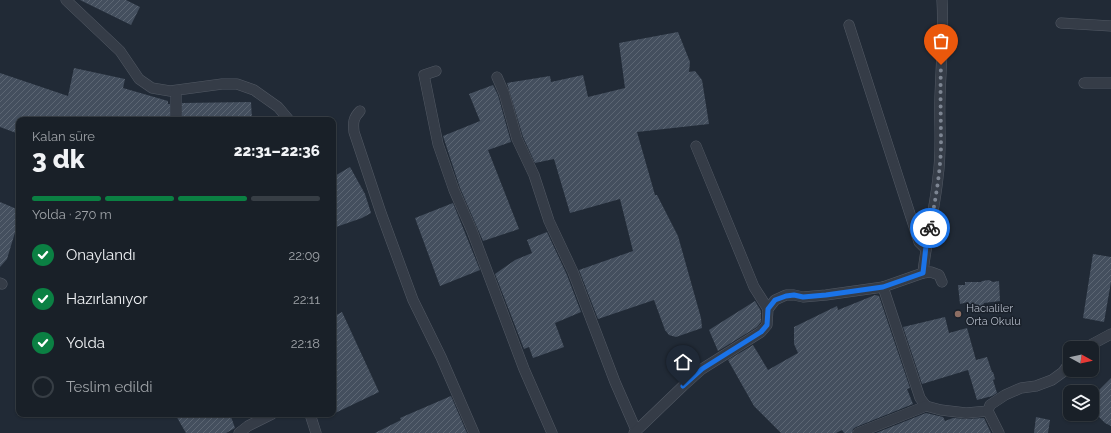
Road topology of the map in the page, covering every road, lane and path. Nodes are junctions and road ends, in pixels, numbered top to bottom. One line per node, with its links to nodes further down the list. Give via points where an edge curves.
1 (66, 0): 10 (street, via 120,51 139,79 152,88)
2 (942, 0): 15 (street, via 941,150)
3 (1061, 23): 5 (street)
4 (849, 25): 15 (street, via 919,242)
5 (1111, 26)
6 (436, 71): 33 (street, via 424,75 438,144 521,362)
7 (497, 77): 28 (street, via 517,139 534,175 549,221 572,272)
8 (1084, 83): 9 (street)
9 (1111, 83)
10 (176, 91): 12 (street); 13 (street, via 237,84 254,90 278,107)
11 (360, 110): 32 (street, via 353,121 354,132 390,240 412,300 441,357)
12 (176, 117)
13 (286, 117)
14 (696, 146): 19 (street, via 754,287)
15 (926, 249): 16 (street)
16 (923, 273): 17 (street, via 939,275); 18 (street)
17 (942, 282)
18 (883, 287): 19 (street, via 826,295 786,296 775,300); 23 (street, via 920,398)
19 (768, 309): 28 (street, via 767,325 761,332 702,369)
20 (1111, 334): 21 (street)
21 (1098, 341)
22 (1063, 372): 24 (street, via 1052,380 1005,395 990,405)
23 (926, 406): 24 (street, via 966,413); 34 (street)
24 (988, 410): 35 (street)
25 (266, 417): 29 (street)
26 (310, 417): 30 (street)
27 (311, 417): 31 (street)
28 (635, 432)
29 (239, 433)
30 (310, 433)
31 (316, 433)
32 (474, 433)
33 (552, 433)
34 (858, 433)
35 (999, 433)

